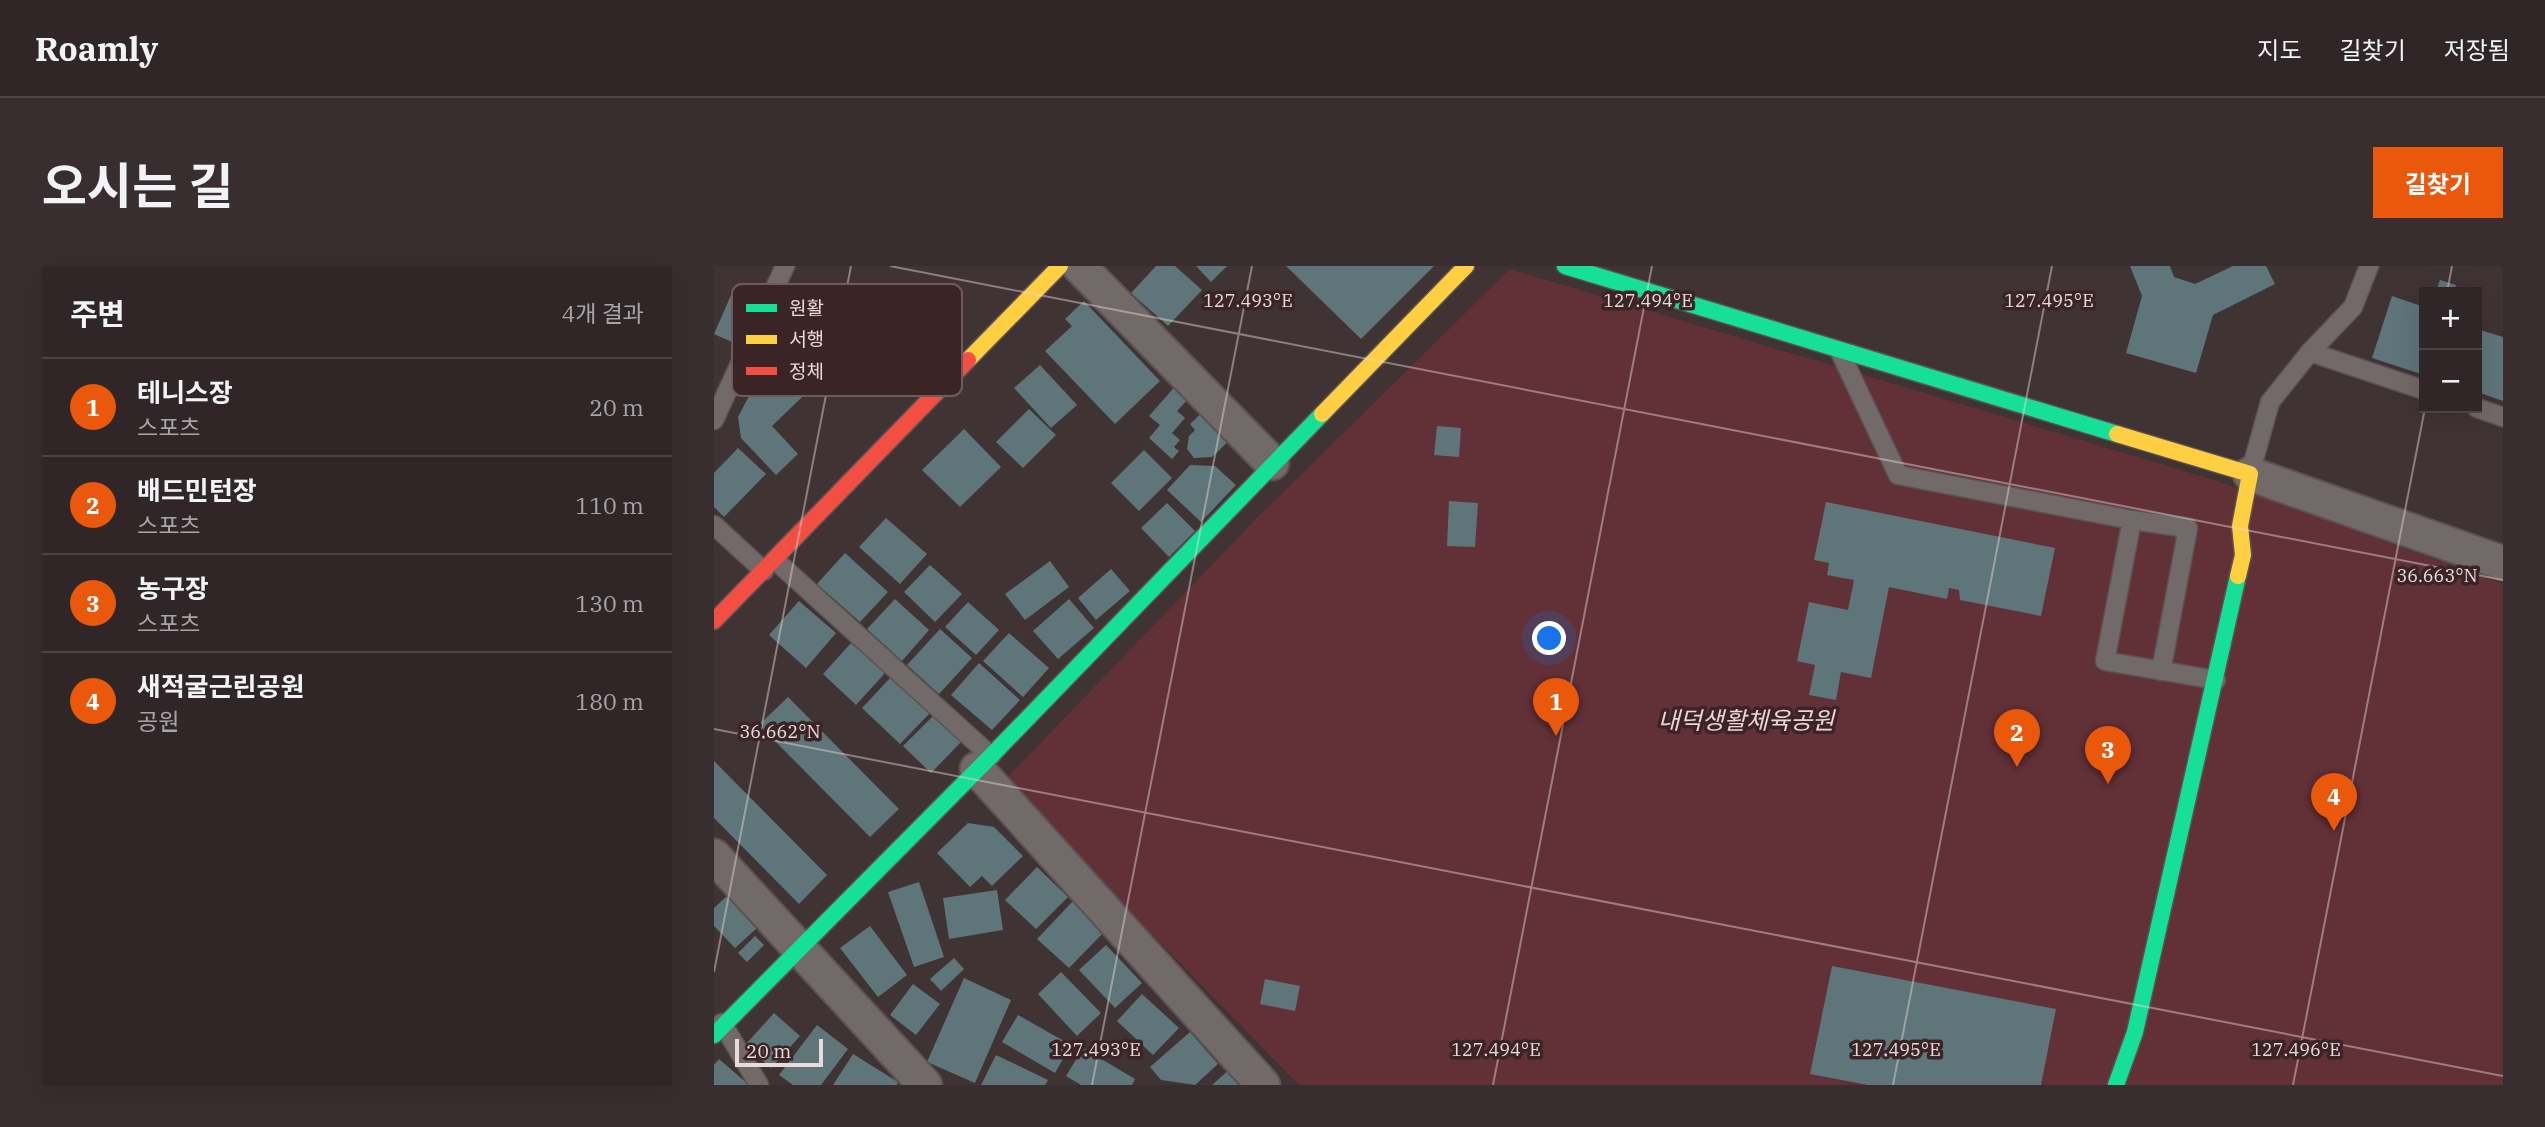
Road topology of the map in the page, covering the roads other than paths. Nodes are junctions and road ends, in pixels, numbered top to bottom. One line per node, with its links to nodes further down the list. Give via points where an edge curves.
1 (785, 266): 7 (lane)
2 (1060, 266): 10 (street)
3 (1079, 266): 17 (street)
4 (1466, 266): 17 (street)
5 (1565, 266): 8 (street)
6 (2369, 266): 9 (lane, via 2353,307)
7 (777, 284)
8 (1839, 349): 18 (street); 19 (lane, via 1898,475)
9 (2310, 352): 12 (lane); 18 (lane, via 2270,402)
10 (962, 367)
11 (732, 381): 16 (lane)
12 (2419, 388)
13 (933, 396): 22 (street)
14 (2482, 410): 15 (lane)
15 (2503, 416)
16 (714, 420)
17 (1272, 463): 26 (street)
18 (2250, 474): 21 (street); 25 (street, via 2240,526 2243,555)
19 (2132, 520): 24 (lane, via 2105,661); 24 (lane, via 2188,528)
20 (714, 525): 22 (lane)
21 (2503, 563)
22 (769, 565): 23 (street); 26 (lane)
23 (714, 621)
24 (2161, 671): 25 (lane)
25 (2216, 680): 33 (street, via 2135,1032)
26 (984, 762): 28 (street); 32 (street)
27 (714, 856): 28 (street)
28 (799, 949): 29 (street); 31 (street)
29 (717, 1025): 30 (lane)
30 (759, 1085)
31 (925, 1085)
32 (1263, 1085)
33 (2116, 1085)

